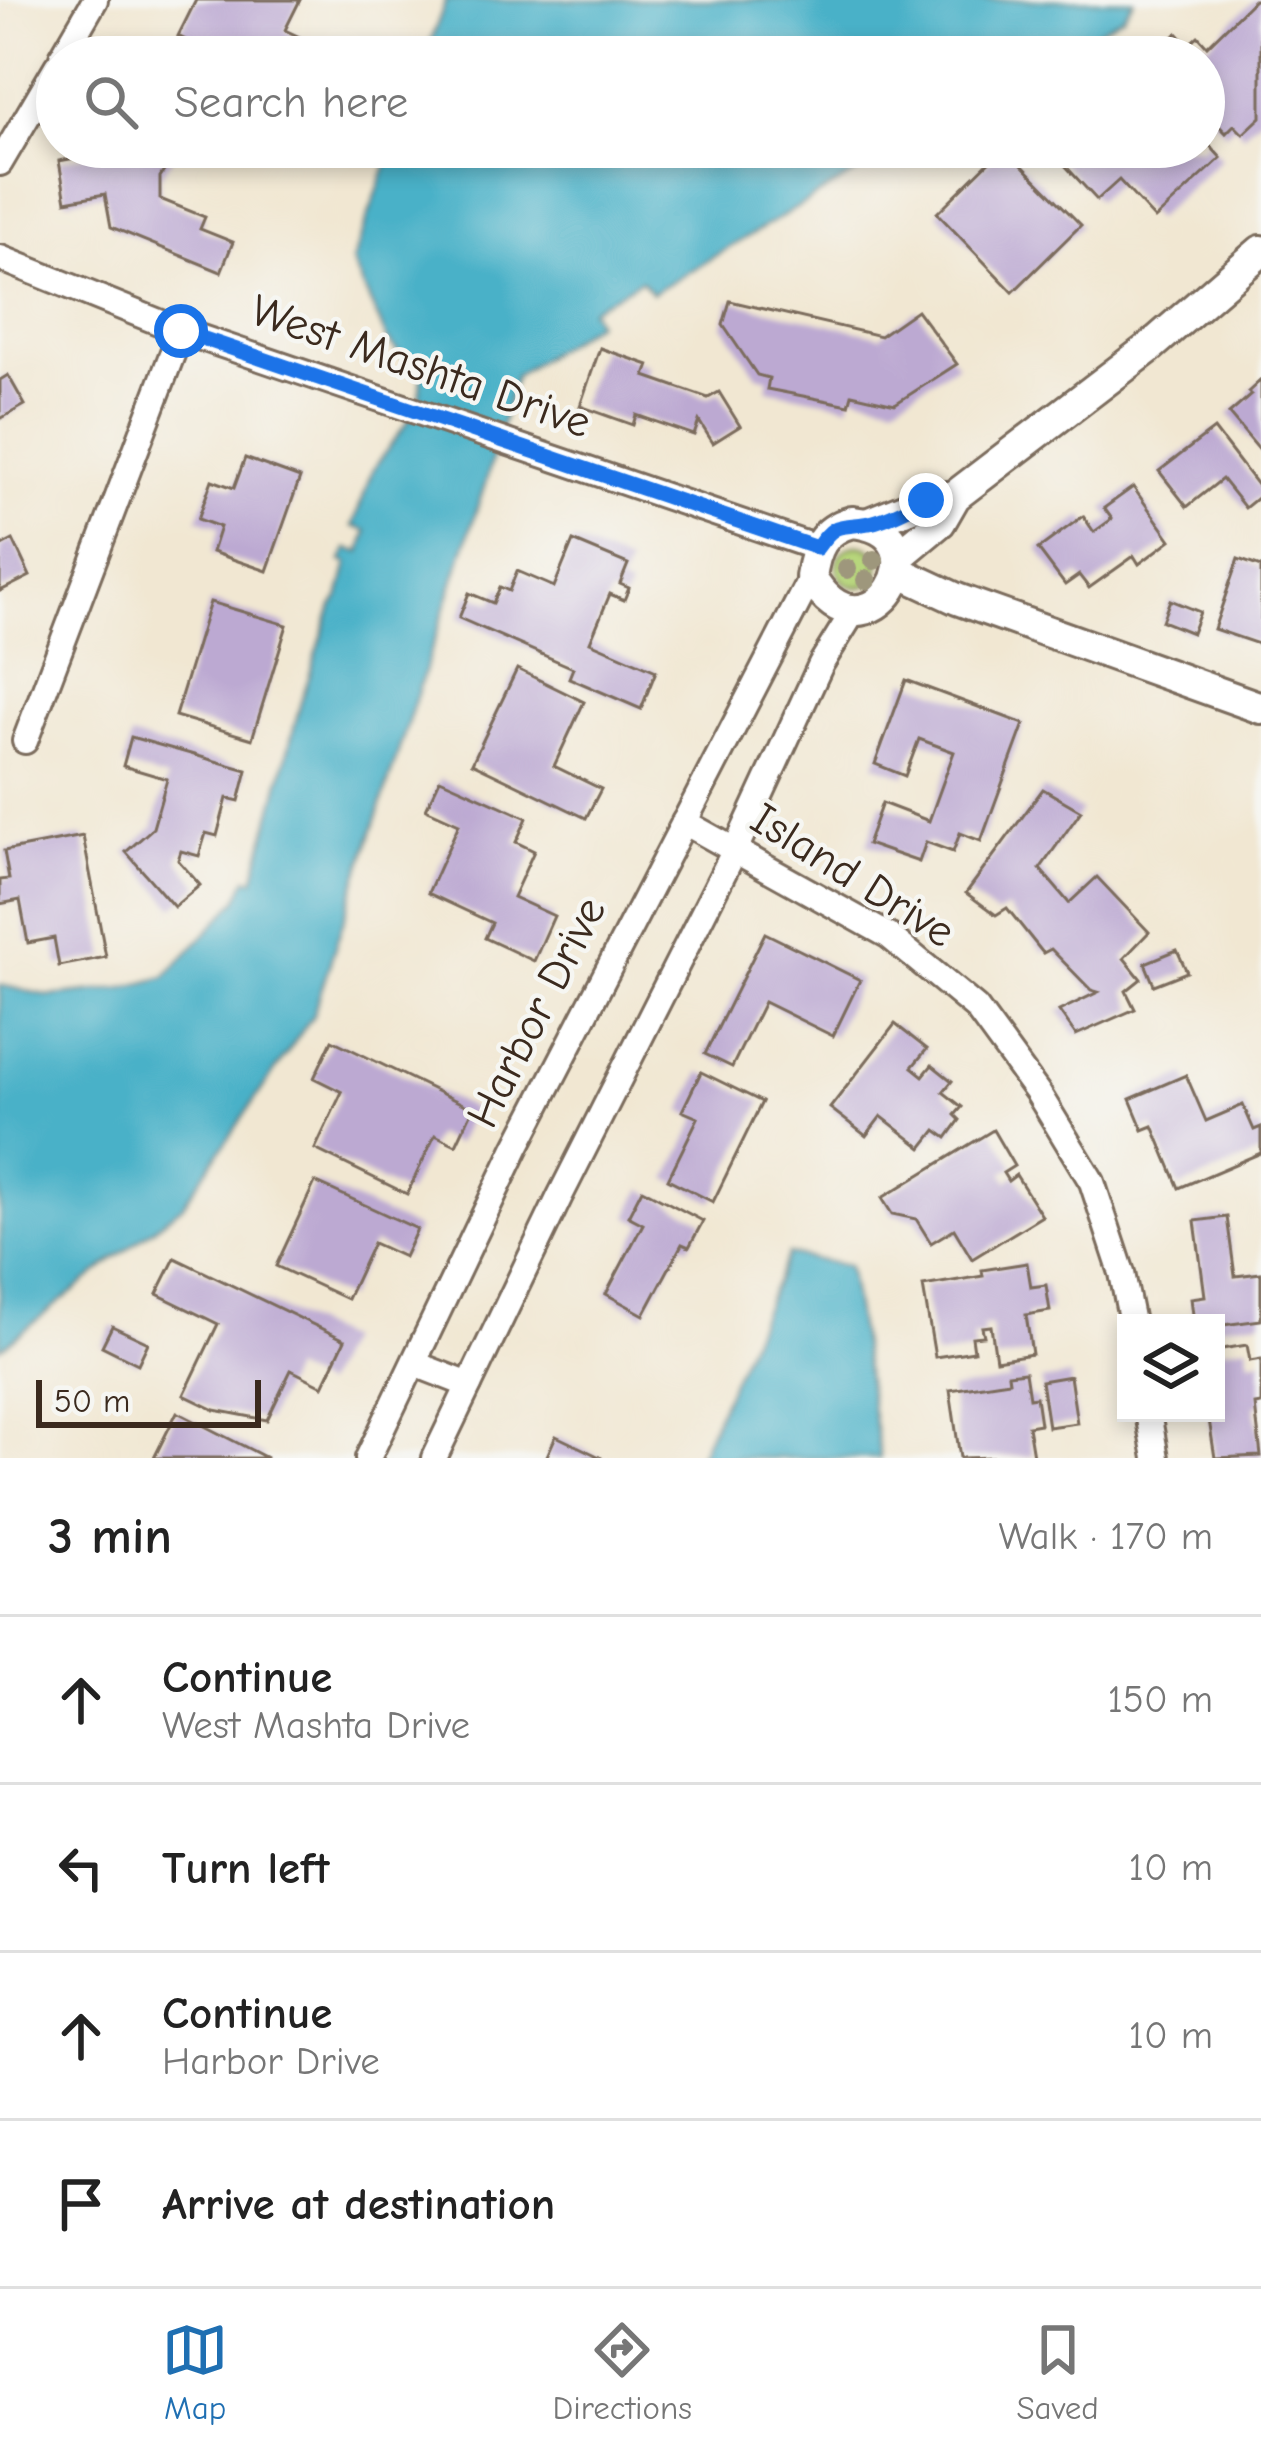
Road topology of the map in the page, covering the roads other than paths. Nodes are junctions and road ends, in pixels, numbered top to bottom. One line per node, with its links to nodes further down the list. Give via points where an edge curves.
1 (95, 0): 2 (street)
2 (74, 36)
3 (36, 102): 4 (street)
4 (0, 164)
5 (1261, 251): 8 (street)
6 (0, 258): 7 (street, West Mashta Drive)
7 (181, 331): 10 (street, West Mashta Drive); 14 (street)
8 (955, 496): 9 (street); 11 (street)
9 (868, 524): 10 (street, via 838,526); 11 (street, via 892,541)
10 (814, 562): 12 (street, via 821,594); 15 (street, Harbor Drive)
11 (899, 564): 12 (street, via 884,599); 13 (street, via 957,599)
12 (855, 609): 16 (street)
13 (1261, 708)
14 (25, 741)
15 (684, 822): 16 (street, Island Drive); 18 (street, Harbor Drive, via 515,1148)
16 (735, 850): 17 (street, Island Drive, via 889,936 976,1008 1092,1181); 19 (street)
17 (1130, 1314)
18 (415, 1364): 19 (street); 21 (street, Harbor Drive)
19 (469, 1385): 22 (street)
20 (1150, 1422): 23 (street)
21 (368, 1458)
22 (434, 1458)
23 (1156, 1458)

